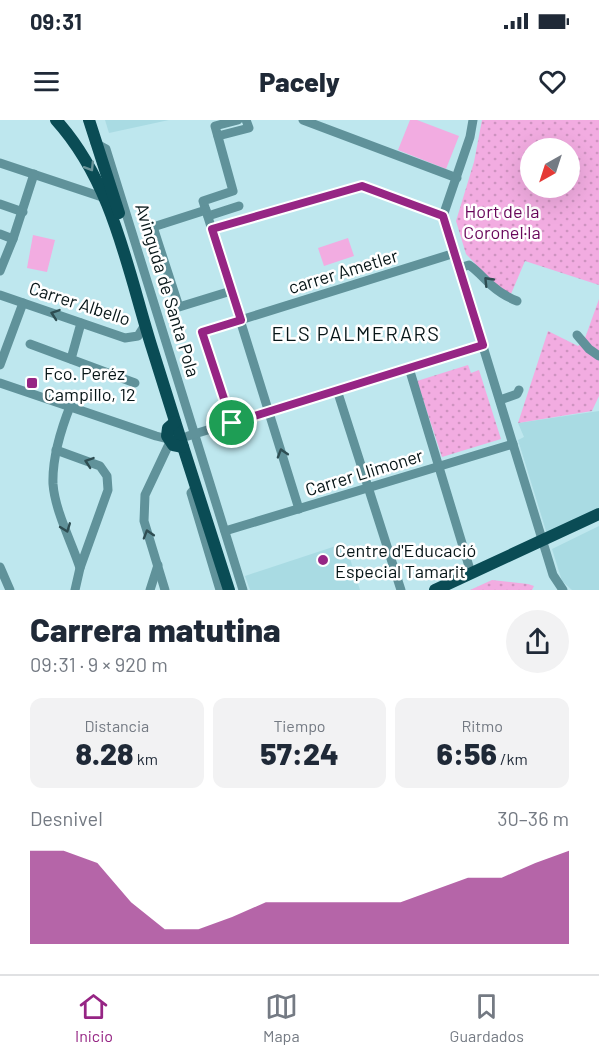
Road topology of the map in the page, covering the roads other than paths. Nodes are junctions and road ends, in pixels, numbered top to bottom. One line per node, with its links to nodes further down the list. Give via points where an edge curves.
1 (56, 120): 12 (main road, Avinguda de Santa Pola, one-way to 12, via 94,173)
2 (89, 120): 49 (main road, Avinguda de Santa Pola)
3 (238, 120): 7 (street, via 215,126)
4 (246, 120): 7 (street, via 249,128)
5 (303, 120): 10 (street)
6 (473, 120): 10 (street)
7 (218, 136): 11 (street)
8 (0, 163): 9 (street)
9 (34, 174): 12 (street); 15 (street)
10 (457, 178): 17 (street)
11 (233, 191): 14 (street); 16 (street, via 203,201)
12 (105, 198): 31 (main road, Avinguda de Santa Pola)
13 (0, 204): 15 (street)
14 (239, 206): 16 (street); 18 (street)
15 (23, 212): 21 (street)
16 (207, 213): 19 (street); 25 (street, via 153,227 179,307)
17 (443, 216): 18 (street, via 362,186); 22 (street)
18 (244, 220): 19 (street)
19 (212, 229): 25 (street)
20 (0, 234): 21 (street)
21 (13, 238): 23 (street)
22 (454, 253): 24 (street); 29 (street, carrer Ametler)
23 (0, 268)
24 (459, 268): 27 (street, one-way to 24, via 502,294 469,265); 34 (street)
25 (231, 291): 29 (street)
26 (0, 295): 28 (street, Carrer Albello)
27 (517, 301)
28 (23, 303): 30 (street, Carrer Albello, one-way to 28); 37 (street)
29 (241, 320): 46 (street); 47 (street, carrer Ametler, via 202,332)
30 (81, 323): 31 (street, Carrer Albello, via 125,338 138,336); 36 (street)
31 (145, 325): 48 (main road, Avinguda de Santa Pola)
32 (578, 335): 35 (street)
33 (30, 344): 36 (street)
34 (483, 345): 38 (street); 44 (street)
35 (599, 356)
36 (71, 359): 41 (street)
37 (0, 365)
38 (409, 368): 42 (street); 52 (street)
39 (0, 378): 45 (street)
40 (0, 383): 45 (street)
41 (135, 383)
42 (337, 390): 46 (street); 54 (street)
43 (519, 390): 44 (street)
44 (500, 400): 50 (street)
45 (70, 405): 48 (street); 51 (street)
46 (269, 411): 47 (street); 55 (street, one-way to 46)
47 (232, 423): 49 (street)
48 (170, 433): 49 (main road, via 173,445); 49 (main road, Avinguda de Santa Pola, via 181,425); 62 (street, one-way to 48, via 144,521 145,495)
49 (188, 439): 53 (main road, Avinguda de Santa Pola); 58 (street, Avinguda de Santa Pola); 72 (main road, Avinguda de Santa Pola)
50 (513, 444): 52 (street, Carrer Llimoner); 59 (street)
51 (56, 450): 60 (street, one-way to 60, via 53,486); 61 (street, one-way to 51, via 108,490 107,476 100,466)
52 (441, 467): 54 (street, Carrer Llimoner); 65 (street)
53 (196, 487): 70 (street, via 191,493); 71 (main road, Avinguda de Santa Pola)
54 (369, 489): 55 (street, Carrer Llimoner); 74 (street)
55 (299, 509): 58 (street, Carrer Llimoner)
56 (599, 514): 59 (main road)
57 (599, 522): 59 (main road)
58 (225, 531): 73 (street, Avinguda de Santa Pola)
59 (543, 543): 65 (main road); 76 (main road); 77 (street, via 553,575)
60 (73, 546): 61 (street); 64 (street)
61 (87, 550): 64 (street)
62 (158, 565): 68 (street); 69 (street)
63 (0, 567): 66 (street)
64 (80, 568): 67 (street)
65 (471, 573): 75 (main road)
66 (10, 590)
67 (75, 590)
68 (150, 590)
69 (165, 590)
70 (220, 590)
71 (229, 590)
72 (235, 590)
73 (243, 590)
74 (400, 590)
75 (435, 590)
76 (450, 590)
77 (563, 590)

